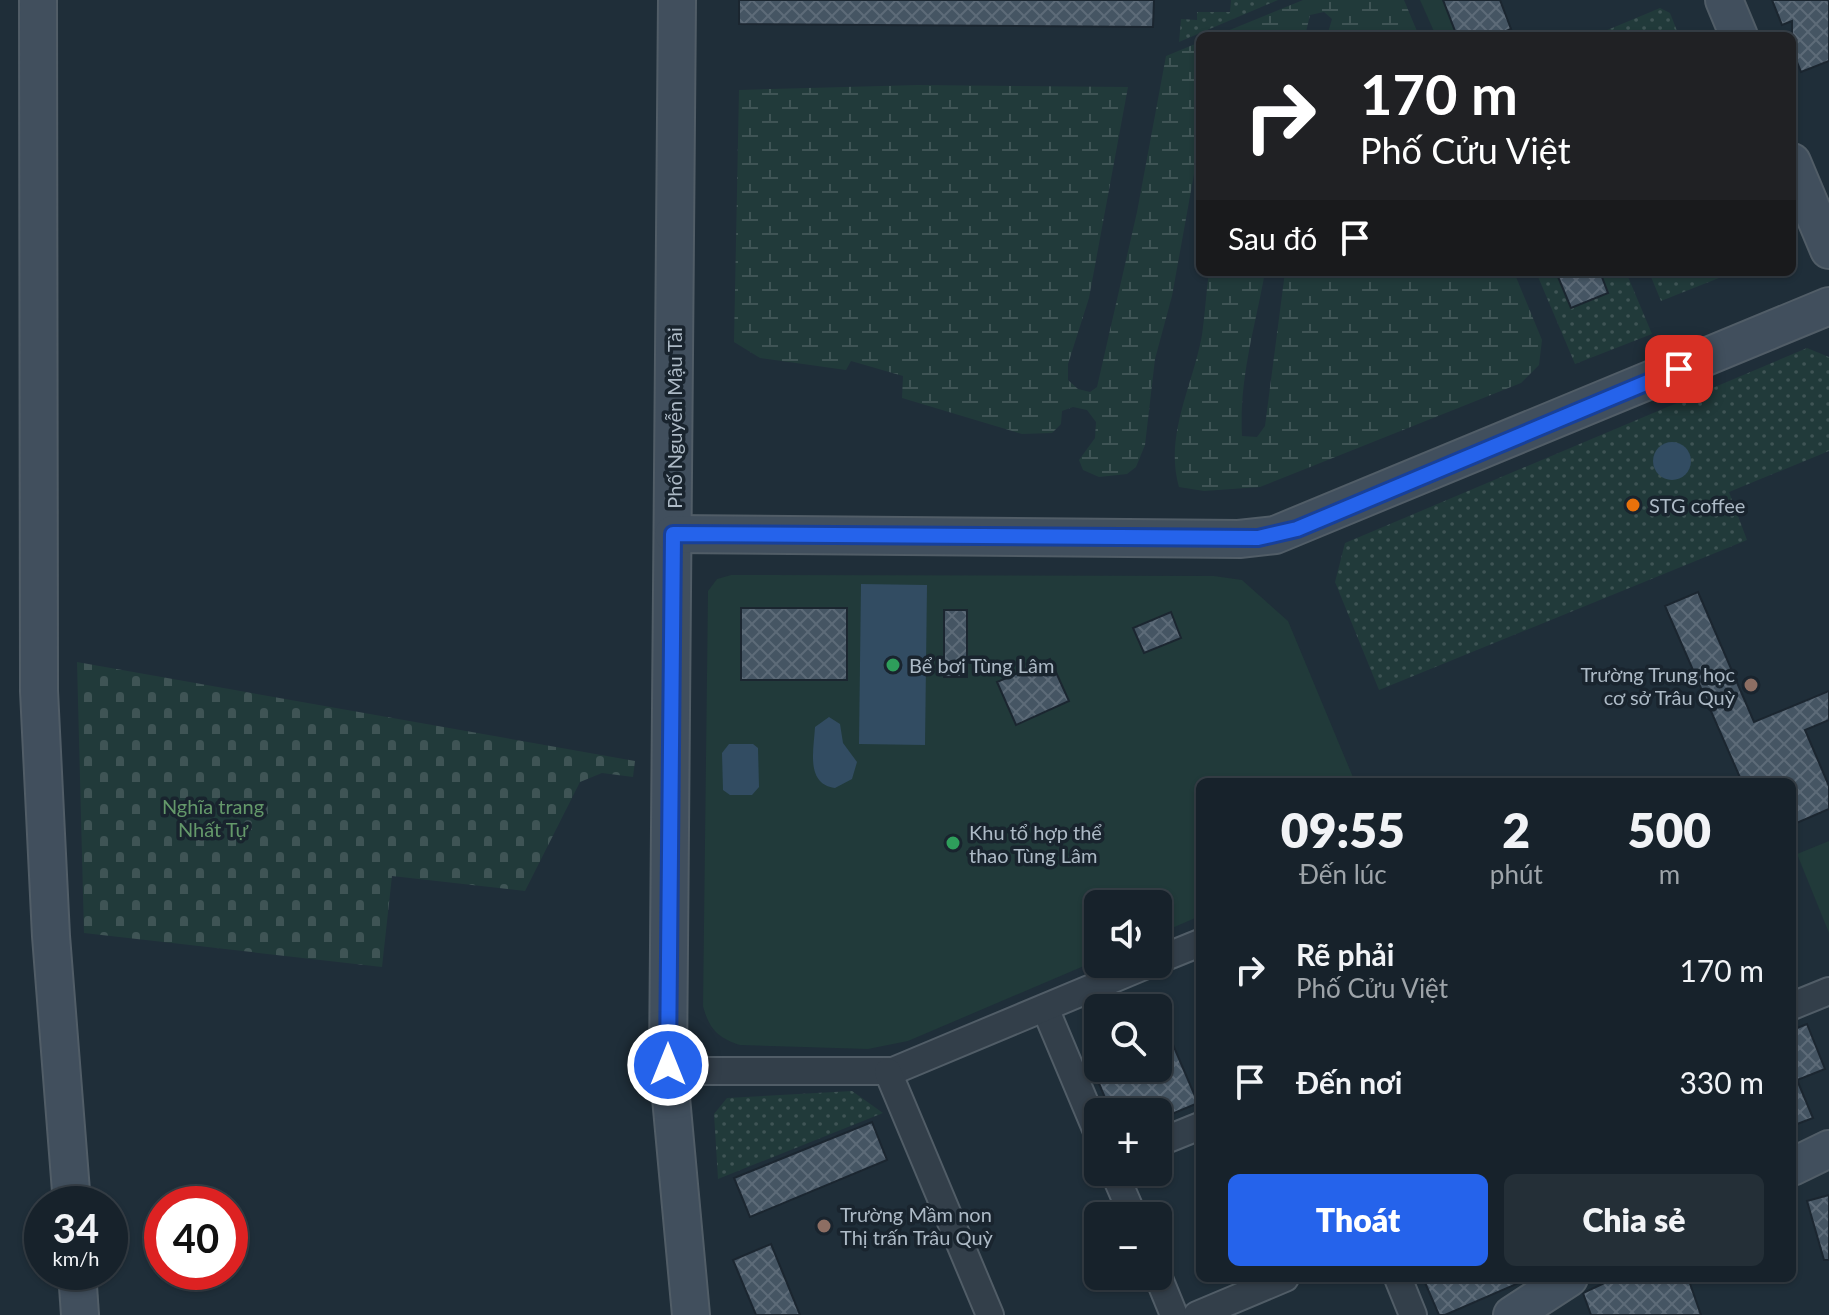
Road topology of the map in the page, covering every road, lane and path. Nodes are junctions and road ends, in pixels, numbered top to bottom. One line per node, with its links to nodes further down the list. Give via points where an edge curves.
1 (38, 0): 22 (street, via 39,691)
2 (677, 0): 8 (street, Phố Nguyễn Mậu Tài)
3 (1724, 0): 4 (street)
4 (1737, 32)
5 (1796, 172): 6 (street)
6 (1829, 250)
7 (1829, 306): 8 (street, via 1275,535 1239,539)
8 (673, 534): 15 (street, Phố Nguyễn Mậu Tài)
9 (1196, 945): 10 (street)
10 (1172, 954)
11 (1116, 978): 14 (street)
12 (1829, 991): 13 (street)
13 (1796, 1004)
14 (1045, 1008): 16 (street); 17 (street)
15 (669, 1071): 16 (street); 29 (street, Phố Nguyễn Mậu Tài)
16 (888, 1072): 30 (street)
17 (1084, 1101)
18 (1196, 1128): 19 (street)
19 (1172, 1137)
20 (1829, 1149): 21 (street)
21 (1796, 1165)
22 (71, 1186)
23 (1275, 1282): 32 (street)
24 (1400, 1282): 33 (street)
25 (1563, 1282): 34 (street)
26 (78, 1290): 28 (street)
27 (1164, 1290): 31 (street)
28 (80, 1315)
29 (691, 1315)
30 (990, 1315)
31 (1174, 1315)
32 (1197, 1315)
33 (1413, 1315)
34 (1512, 1315)

